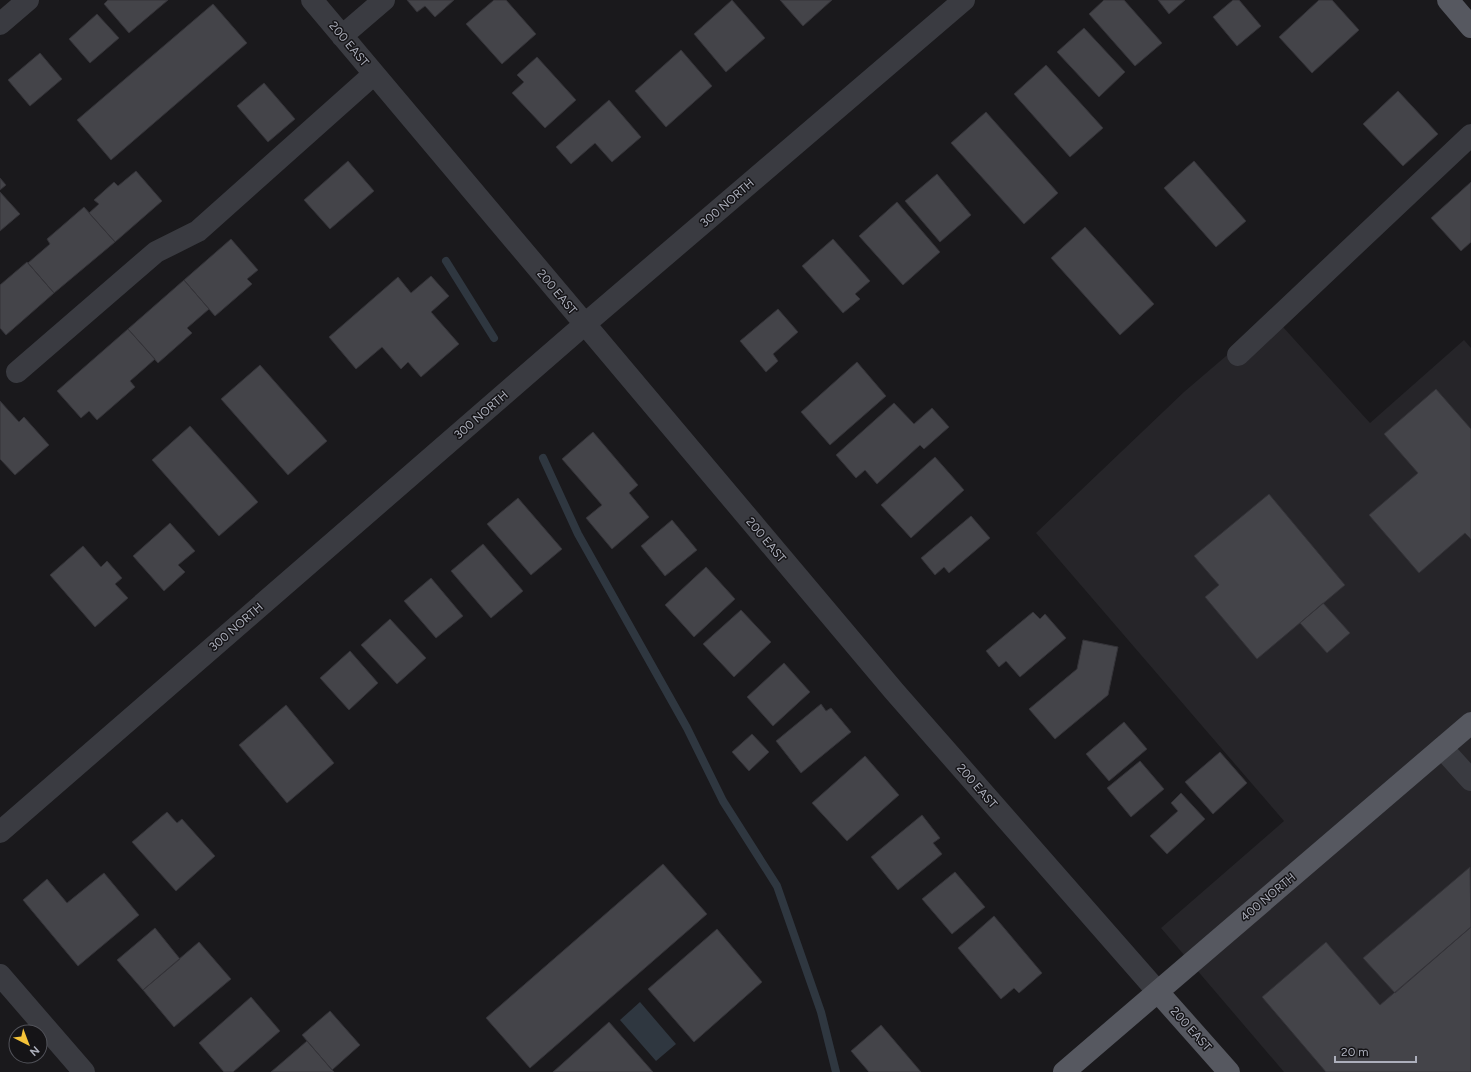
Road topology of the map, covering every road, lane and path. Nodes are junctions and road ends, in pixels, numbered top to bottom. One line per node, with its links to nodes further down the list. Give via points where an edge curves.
1 (28, 0): 6 (street)
2 (312, 0): 8 (street, 200 EAST)
3 (384, 0): 8 (street)
4 (964, 0): 11 (street, 300 NORTH)
5 (1448, 0): 7 (main road)
6 (0, 24)
7 (1471, 27)
8 (342, 36): 9 (street, 200 EAST)
9 (374, 74): 11 (street, 200 EAST); 13 (street, via 198,231 156,252)
10 (1471, 135): 12 (street)
11 (585, 324): 17 (street, 300 NORTH); 19 (street, 200 EAST, via 894,691)
12 (1238, 355)
13 (16, 372)
14 (1471, 723): 15 (main road, 400 NORTH)
15 (1442, 748): 16 (street); 19 (main road, 400 NORTH)
16 (1471, 780)
17 (0, 832)
18 (0, 975): 20 (street)
19 (1158, 992): 21 (main road, 400 NORTH); 22 (main road, 200 EAST)
20 (84, 1072)
21 (1064, 1072)
22 (1229, 1072)

